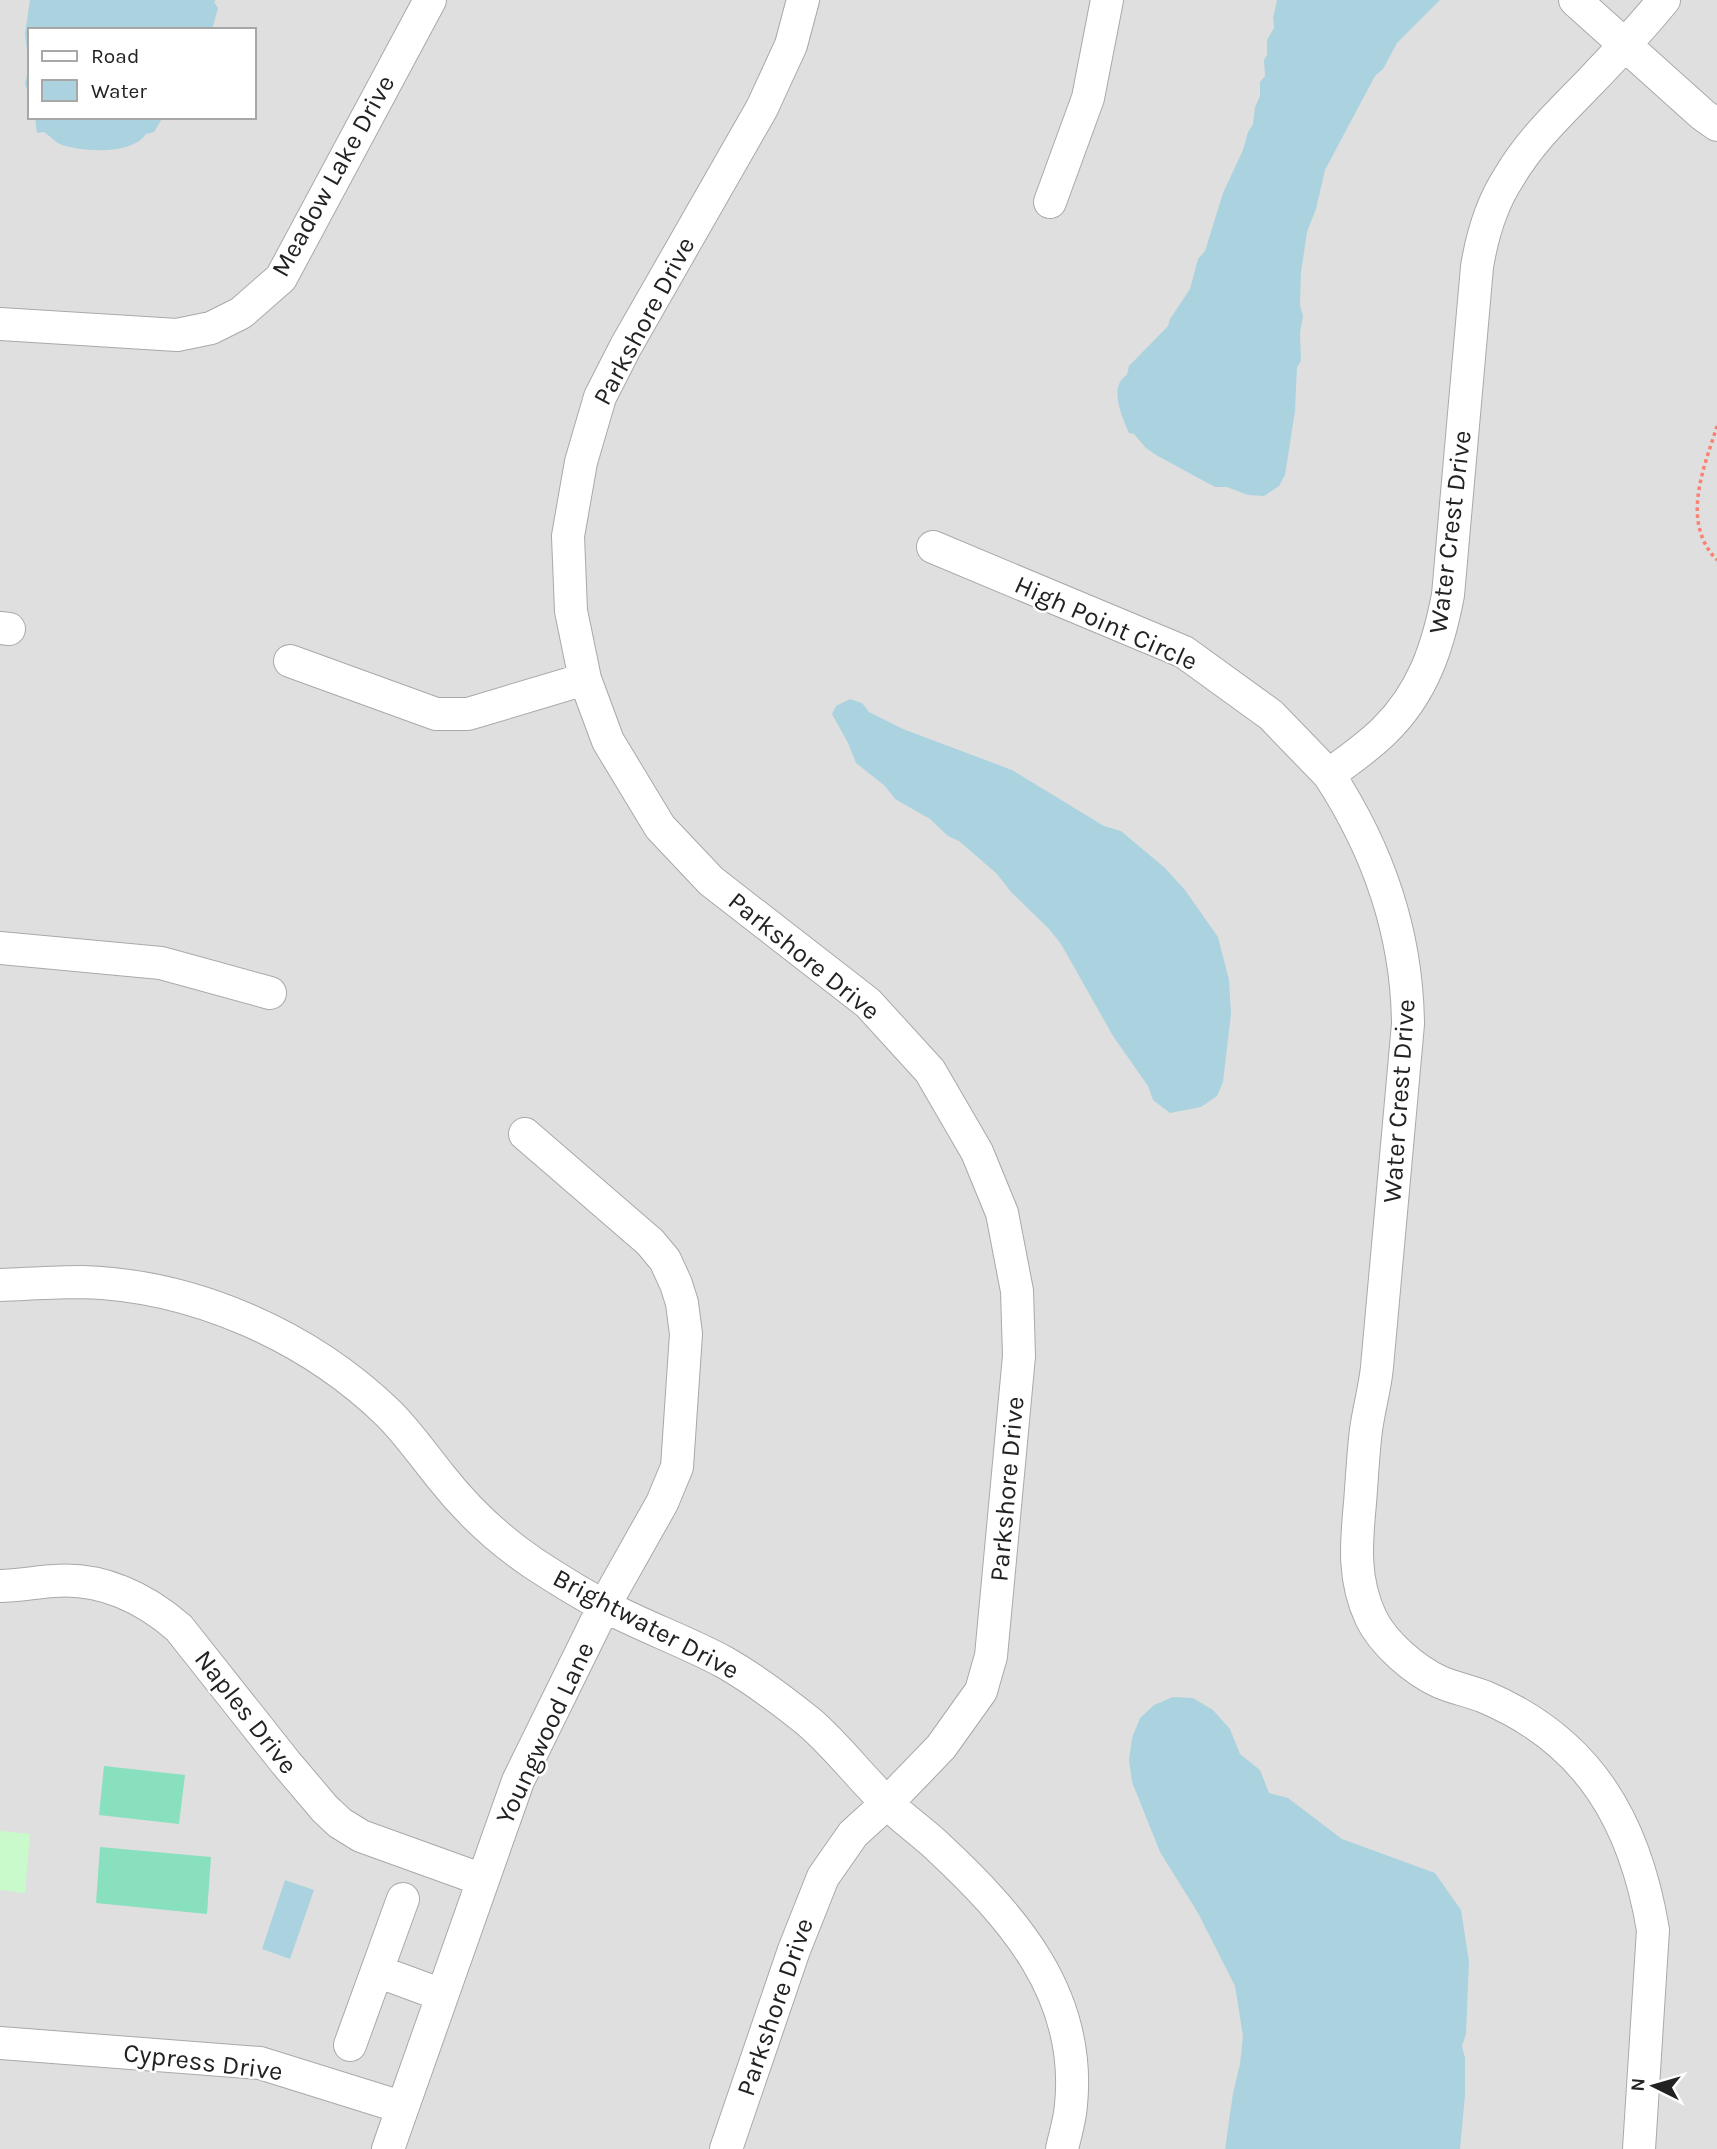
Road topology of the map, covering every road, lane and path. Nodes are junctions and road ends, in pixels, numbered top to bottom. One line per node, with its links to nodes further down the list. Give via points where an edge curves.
1 (430, 0): 9 (street, Meadow Lake Drive, via 281,278 241,313 211,328 177,335)
2 (803, 0): 14 (street, Parkshore Drive, via 791,45 762,108 600,397 581,462 568,536 571,611)
3 (1107, 0): 8 (street, via 1088,98)
4 (1575, 0): 6 (street)
5 (1664, 0): 6 (street, Water Crest Drive)
6 (1625, 46): 7 (street); 15 (street, Water Crest Drive, via 1527,149 1488,221 1476,267 1441,635 1414,696 1397,718)
7 (1717, 125)
8 (1050, 202)
9 (0, 324)
10 (1717, 426): 12 (path, via 1702,470 1697,506 1699,531)
11 (933, 547): 15 (street, High Point Circle, via 1184,652 1271,715)
12 (1717, 560)
13 (290, 661): 14 (street, via 436,714 468,714)
14 (585, 679): 22 (street, Parkshore Drive, via 608,741 660,827 711,881 868,1003 930,1071 977,1152 1002,1213 1017,1291 1019,1356 992,1656 981,1691 941,1747)
15 (1329, 775): 33 (street, Water Crest Drive, via 1376,861 1398,937 1408,995 1388,1251 1357,1537 1360,1589 1372,1620 1407,1661 1440,1682 1485,1697 1529,1720 1593,1778 1622,1822 1637,1858 1653,1930)
16 (0, 948): 17 (street, via 161,963)
17 (270, 993)
18 (525, 1134): 21 (street, Youngwood Lane, via 650,1242 665,1260 682,1303 686,1334 677,1466 662,1503)
19 (0, 1285): 21 (street, Brightwater Drive, via 82,1282 162,1292 270,1331 311,1353 369,1395 499,1537)
20 (0, 1586): 23 (street, Naples Drive, via 54,1581 93,1584 139,1599 161,1612 340,1823 361,1836)
21 (604, 1606): 22 (street, Brightwater Drive, via 751,1679 811,1724); 23 (street, Youngwood Lane, via 518,1781)
22 (887, 1803): 31 (street, Parkshore Drive, via 853,1835 824,1877); 32 (street, Brightwater Drive, via 938,1847 1017,1929 1053,1987 1067,2032 1072,2082)
23 (483, 1880): 26 (street, Youngwood Lane)
24 (403, 1899): 25 (street)
25 (377, 1971): 26 (street); 28 (street)
26 (442, 1995): 29 (street, Youngwood Lane)
27 (0, 2043): 29 (street, Cypress Drive, via 260,2063)
28 (350, 2045)
29 (401, 2108): 30 (street, Youngwood Lane)
30 (388, 2149)
31 (726, 2149)
32 (1062, 2149)
33 (1639, 2149)

